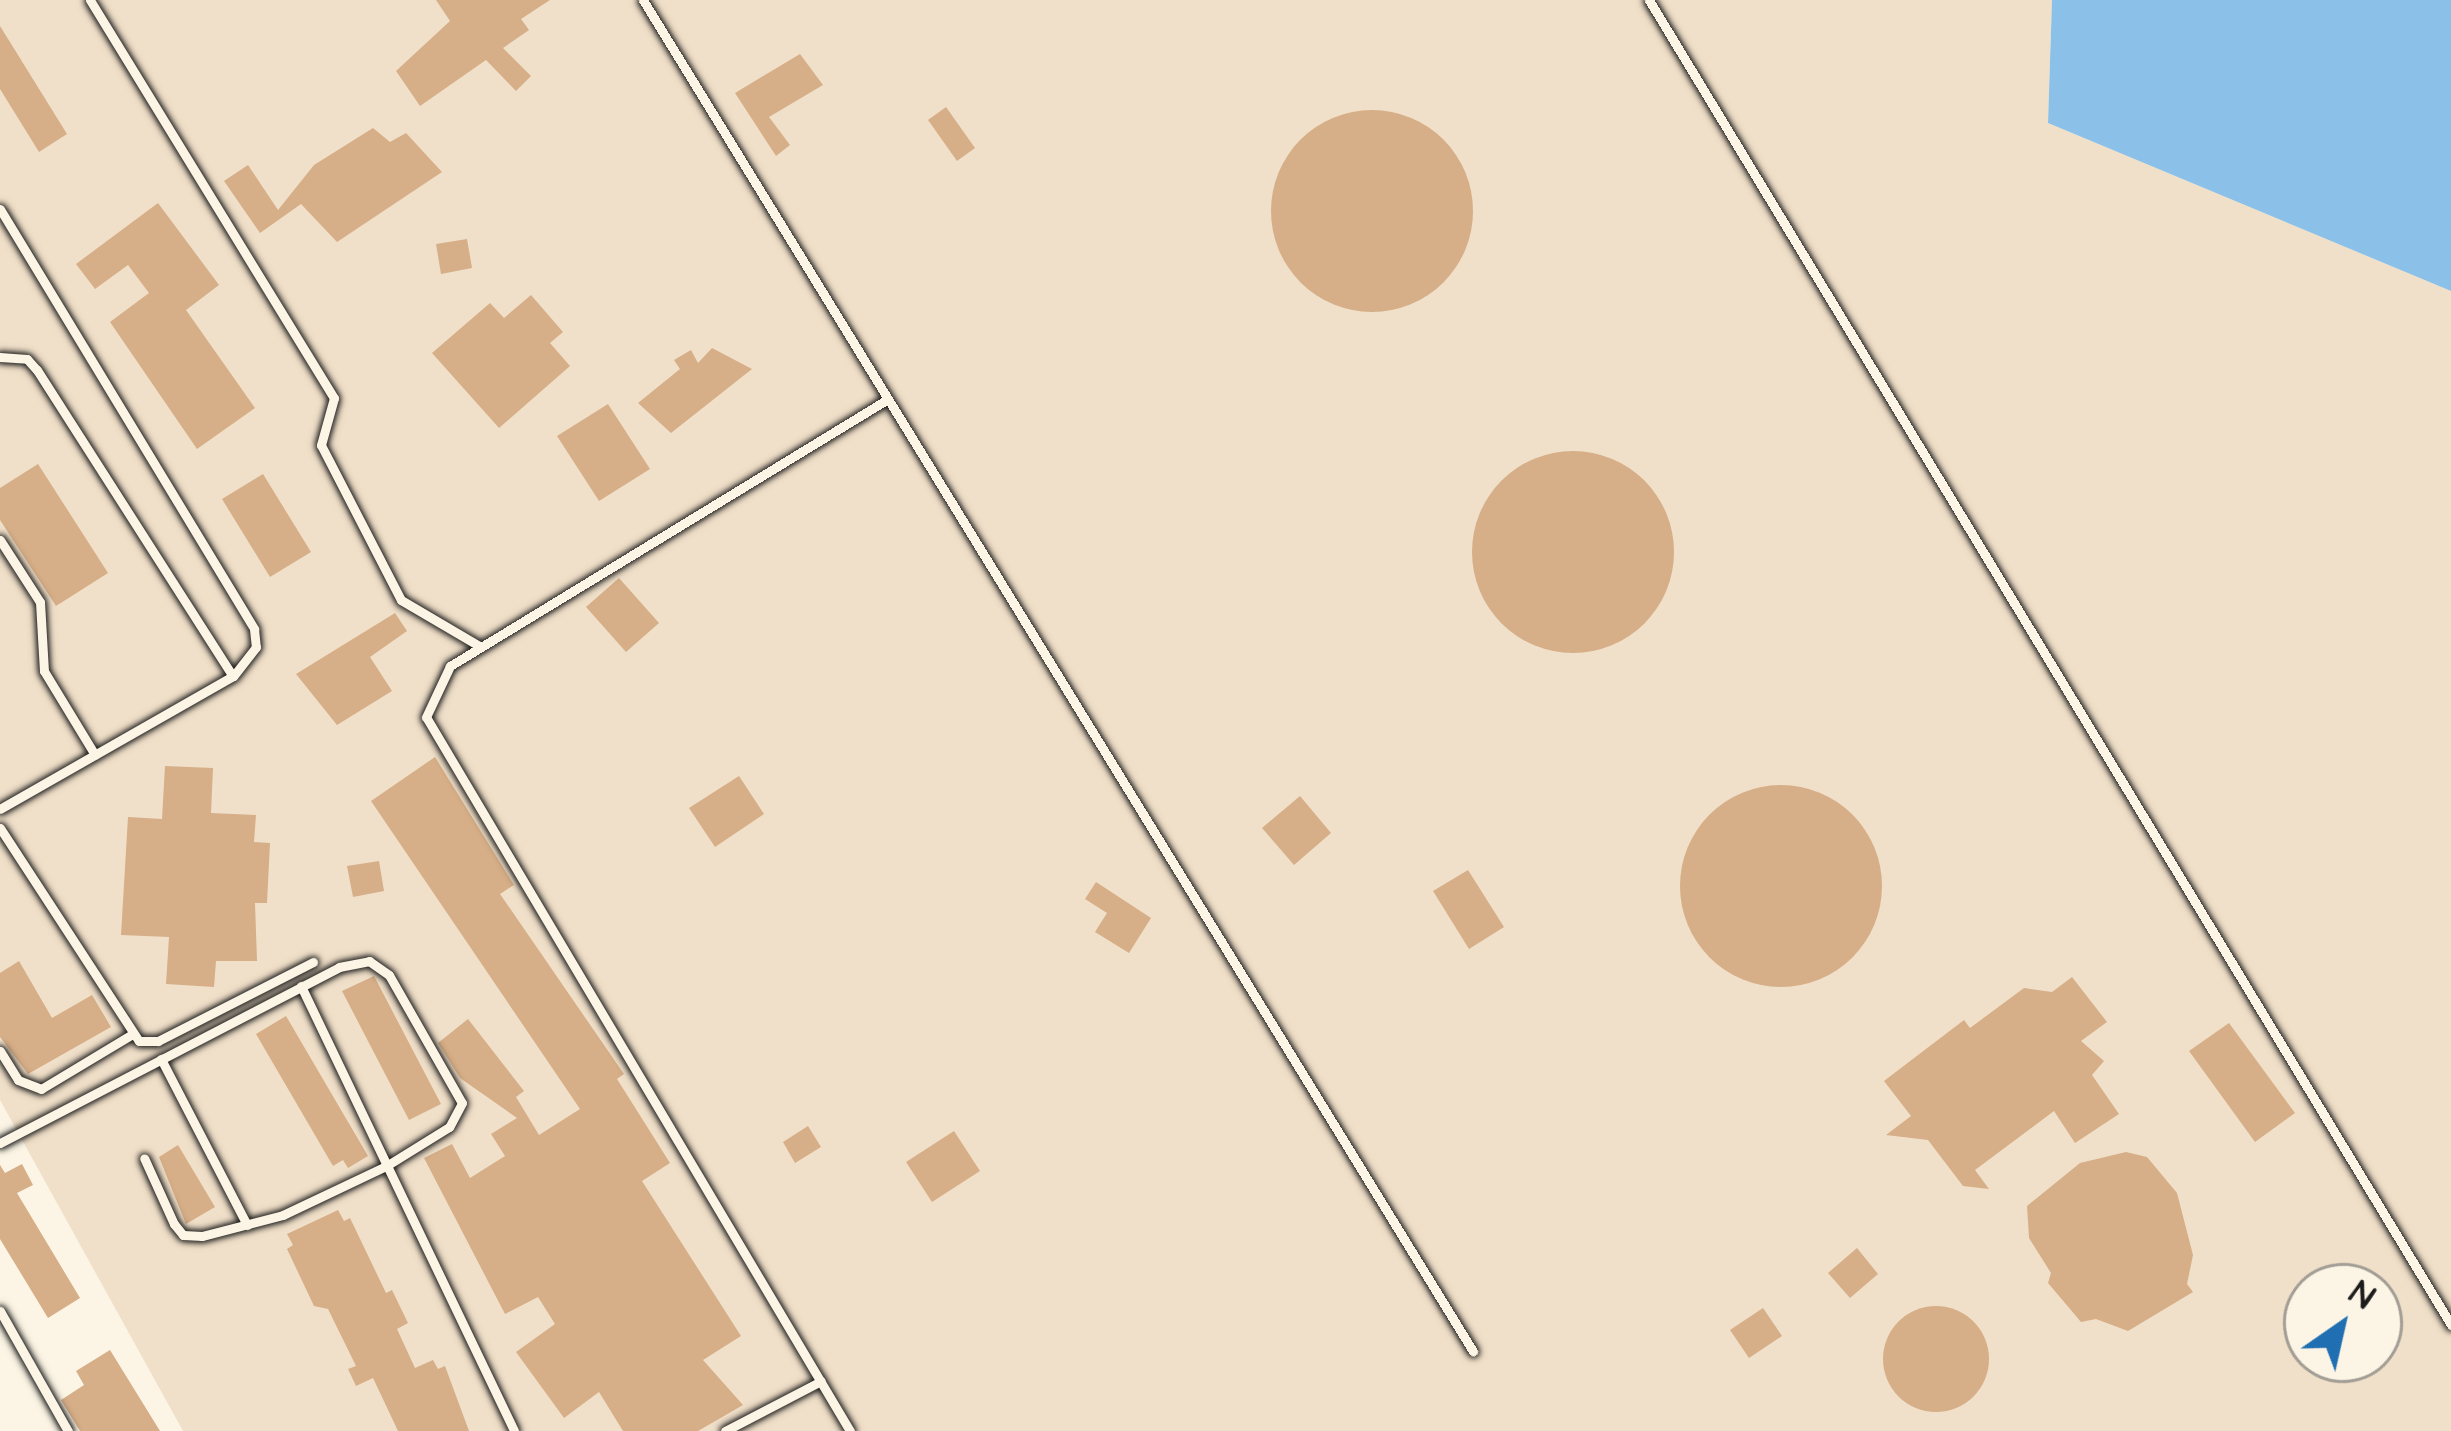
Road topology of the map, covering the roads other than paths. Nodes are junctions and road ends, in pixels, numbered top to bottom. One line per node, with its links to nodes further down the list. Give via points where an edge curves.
1 (90, 0): 8 (lane, via 334,398 321,446 401,600)
2 (643, 0): 6 (lane)
3 (1649, 0): 23 (lane)
4 (0, 209): 9 (lane, via 254,629 256,647)
5 (0, 358): 9 (lane, via 27,359 37,370)
6 (888, 399): 8 (lane); 24 (lane)
7 (0, 541): 10 (lane, via 40,602 44,671)
8 (481, 647): 25 (lane, via 450,666 426,717)
9 (233, 676): 10 (lane)
10 (95, 755): 11 (lane)
11 (0, 809)
12 (0, 828): 15 (lane)
13 (314, 962): 15 (lane, via 158,1041)
14 (301, 986): 17 (lane); 20 (lane); 20 (lane, via 339,967 379,963 460,1094 461,1110 449,1127)
15 (131, 1036): 16 (lane, via 41,1089 18,1080)
16 (0, 1051)
17 (161, 1058): 18 (lane); 21 (lane)
18 (0, 1143)
19 (144, 1158): 21 (lane, via 183,1234)
20 (386, 1166): 21 (lane); 27 (lane)
21 (247, 1225)
22 (0, 1311): 26 (lane)
23 (2451, 1325)
24 (1473, 1351)
25 (821, 1381): 28 (lane); 29 (lane)
26 (68, 1431)
27 (514, 1431)
28 (725, 1431)
29 (850, 1431)

